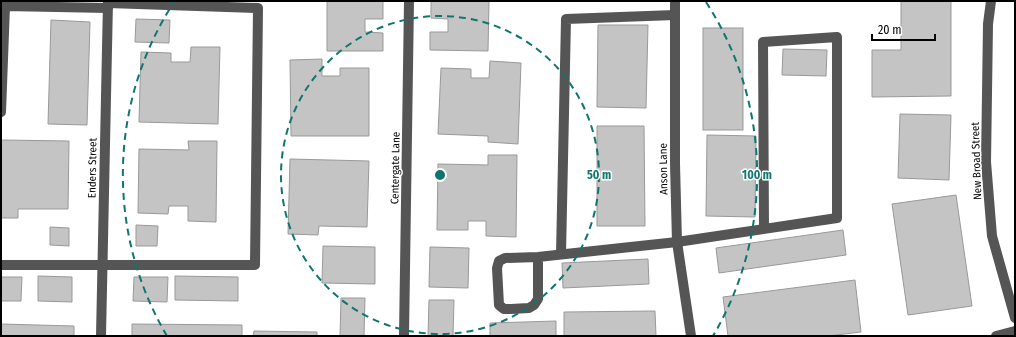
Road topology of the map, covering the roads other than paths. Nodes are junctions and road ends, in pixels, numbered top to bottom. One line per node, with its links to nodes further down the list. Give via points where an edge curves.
1 (409, 1): 16 (street, Centergate Lane)
2 (676, 1): 5 (street, Anson Lane)
3 (992, 1): 13 (street, New Broad Street, via 988,24 986,162 992,236)
4 (108, 4): 6 (street, via 5,6); 12 (street, Enders Street); 12 (street, via 258,8 255,266)
5 (675, 15): 8 (street, Anson Lane); 9 (street, via 566,19)
6 (1, 112)
7 (764, 229): 7 (street, via 763,42 837,37 837,218); 8 (street)
8 (677, 242): 9 (street); 17 (street, Anson Lane)
9 (561, 254): 10 (street)
10 (538, 257): 10 (street, via 505,258 499,261 499,305 504,309 529,308 538,299)
11 (1, 265): 12 (street)
12 (102, 266): 15 (street, Enders Street)
13 (1015, 318)
14 (1015, 331): 18 (street)
15 (101, 336)
16 (404, 336)
17 (691, 336)
18 (996, 336)

